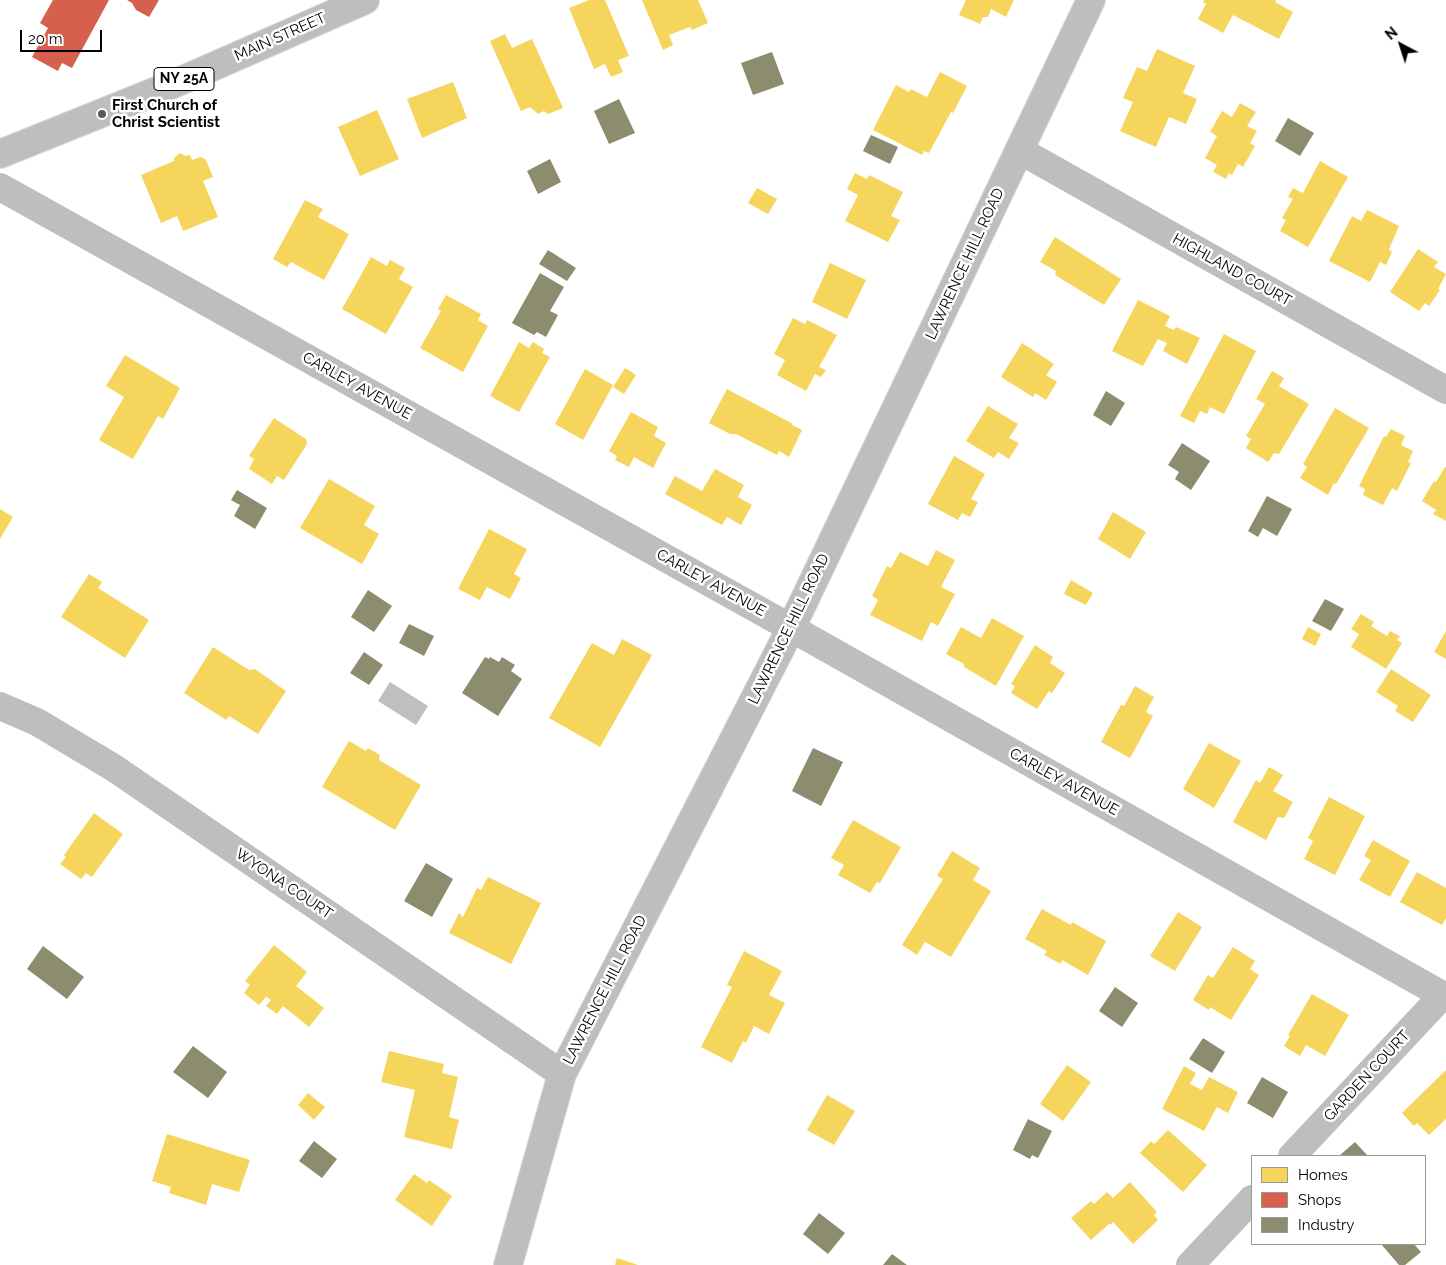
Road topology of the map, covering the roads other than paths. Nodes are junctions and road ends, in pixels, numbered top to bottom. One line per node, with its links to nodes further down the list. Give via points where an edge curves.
1 (365, 0): 4 (street, MAIN STREET / NY 25A, via 169,86)
2 (1091, 0): 3 (street, LAWRENCE HILL ROAD)
3 (1019, 150): 6 (street, HIGHLAND COURT); 7 (street, LAWRENCE HILL ROAD)
4 (0, 154)
5 (0, 187): 7 (street, CARLEY AVENUE)
6 (1446, 390)
7 (791, 628): 9 (street, CARLEY AVENUE); 10 (street, LAWRENCE HILL ROAD)
8 (0, 706): 10 (street, WYONA COURT, via 37,722 114,768)
9 (1444, 996): 11 (street, GARDEN COURT)
10 (562, 1074): 13 (street, LAWRENCE HILL ROAD)
11 (1293, 1155)
12 (1251, 1200): 14 (street)
13 (508, 1265)
14 (1190, 1265)

